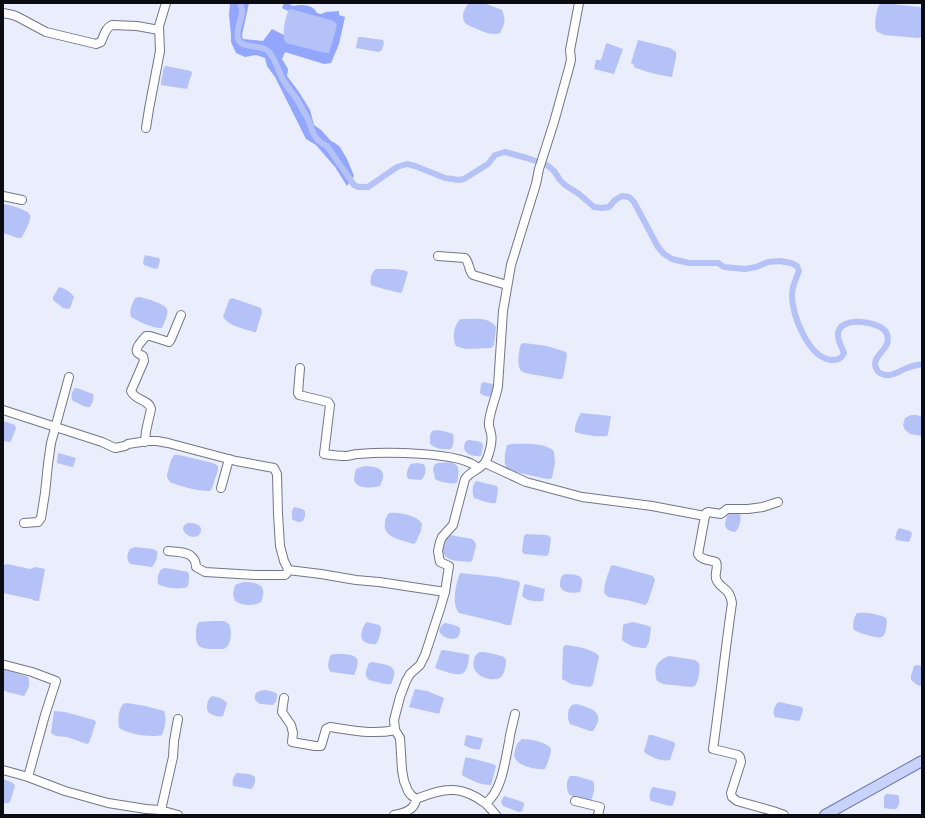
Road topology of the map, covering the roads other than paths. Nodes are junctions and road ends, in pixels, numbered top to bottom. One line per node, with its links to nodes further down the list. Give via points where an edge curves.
1 (166, 3): 4 (street)
2 (579, 3): 9 (street, via 570,50 570,64)
3 (3, 13): 4 (street, via 18,17 46,32 96,44 101,42 107,29 112,25)
4 (159, 30): 5 (street, via 160,51)
5 (146, 128)
6 (3, 196): 7 (street)
7 (22, 200)
8 (438, 256): 9 (street, via 465,258 473,275)
9 (507, 284): 17 (street, via 497,391 489,422 491,442)
10 (181, 315): 15 (street, via 169,342 146,336 137,348 144,361 131,391 135,397 149,404 151,409)
11 (300, 368): 18 (street, via 299,395 328,402 330,405 324,454 428,455 464,460)
12 (69, 377): 14 (street)
13 (3, 410): 14 (street)
14 (55, 427): 15 (street, via 115,448); 22 (street, via 40,518 38,522)
15 (145, 442): 16 (street, via 168,442)
16 (229, 459): 19 (street); 24 (street, via 274,468 277,474 280,546)
17 (485, 463): 18 (street); 21 (street, via 526,482 582,497)
18 (478, 468): 25 (street, via 465,479 453,525 440,542 440,562 449,566)
19 (221, 488)
20 (778, 502): 21 (street, via 763,507 727,509 721,514 708,512)
21 (705, 516): 42 (street, via 698,554 718,564 716,578 729,592 732,603 713,749 740,757 732,797 737,801)
22 (24, 522)
23 (168, 551): 24 (street, via 191,556 196,567 205,572 282,576 288,573)
24 (288, 570): 25 (street)
25 (445, 592): 30 (street, via 426,655 410,674 402,692 394,720)
26 (5, 665): 33 (street, via 56,681)
27 (284, 698): 30 (street, via 282,712 291,725 292,742 321,746 328,727 385,733)
28 (515, 714): 36 (street, via 499,784 492,799)
29 (178, 719): 37 (street, via 173,757)
30 (395, 730): 34 (street, via 400,738 404,781 408,791)
31 (922, 761): 43 (main road)
32 (3, 770): 33 (street)
33 (28, 777): 37 (street, via 108,803)
34 (416, 799): 36 (street, via 451,789 474,796); 39 (street, via 411,809)
35 (575, 801): 41 (street, via 600,806)
36 (486, 803): 40 (street)
37 (161, 810): 38 (street)
38 (178, 815)
39 (394, 815)
40 (496, 815)
41 (598, 815)
42 (784, 815)
43 (826, 815)

